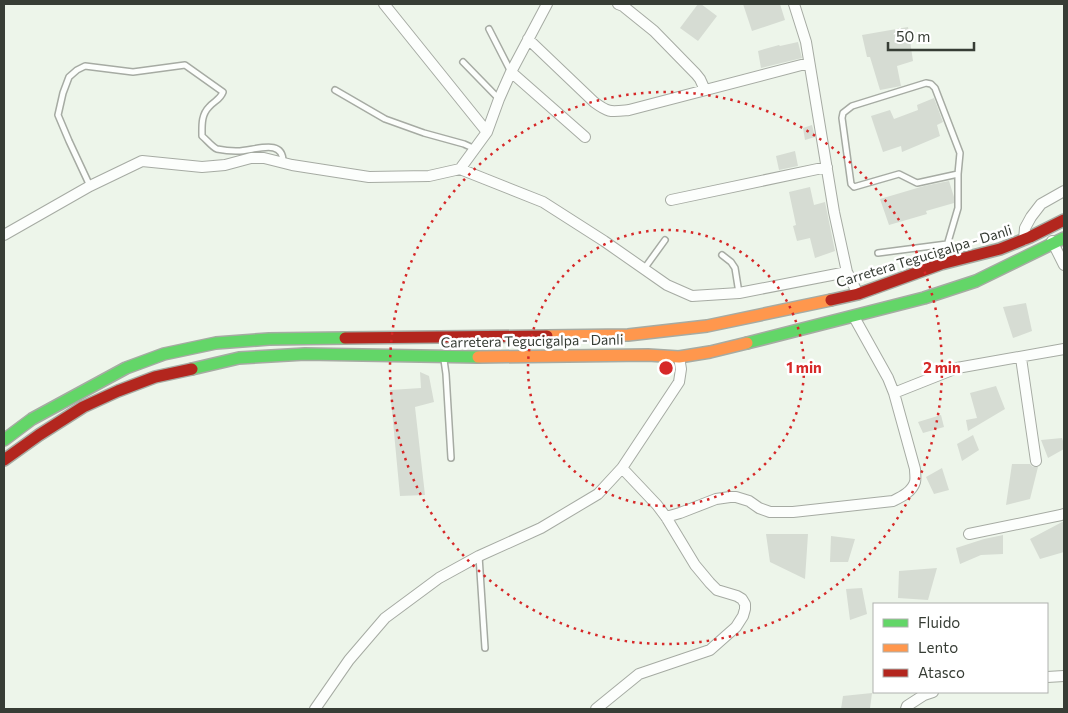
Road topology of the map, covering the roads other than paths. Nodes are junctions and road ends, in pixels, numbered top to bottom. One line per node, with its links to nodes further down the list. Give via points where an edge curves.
1 (384, 4): 13 (street)
2 (547, 4): 6 (street)
3 (618, 4): 11 (street, via 654,31 696,74)
4 (794, 4): 8 (street)
5 (489, 29): 9 (lane)
6 (528, 39): 9 (street); 11 (street, via 594,102 611,112)
7 (463, 62): 12 (lane)
8 (809, 63): 11 (street); 17 (street)
9 (511, 72): 12 (street); 14 (street)
10 (335, 90): 15 (lane, via 385,119)
11 (705, 90)
12 (499, 99): 13 (street)
13 (487, 132): 15 (street)
14 (586, 136)
15 (475, 150): 18 (street)
16 (284, 163): 18 (street, via 369,176 429,176); 20 (street, via 251,158 202,167 142,161); 20 (lane, via 279,149 270,146 237,151 216,148 202,136 202,121 208,108 221,98 223,92 185,65 133,72 85,66 69,77 58,115)
17 (827, 168): 22 (street); 37 (street)
18 (460, 169): 36 (street, via 543,202)
19 (958, 174): 19 (lane, via 917,183 899,174 854,187 851,184 843,113 852,106 931,84 960,153); 30 (lane, via 958,208)
20 (90, 186): 25 (street)
21 (1064, 191): 28 (street, via 1041,204 1025,228)
22 (671, 200)
23 (1064, 220): 24 (highway, Carretera Tegucigalpa - Danli)
24 (1047, 228): 28 (highway, Carretera Tegucigalpa - Danli); 29 (street)
25 (4, 235)
26 (1064, 238): 29 (highway, Carretera Tegucigalpa - Danli)
27 (665, 240): 36 (lane)
28 (1024, 240): 33 (highway, Carretera Tegucigalpa - Danli)
29 (1053, 243): 35 (street); 38 (highway, Carretera Tegucigalpa - Danli)
30 (947, 244): 31 (lane); 34 (lane)
31 (878, 253)
32 (722, 255): 40 (lane, via 735,268)
33 (972, 256): 34 (highway, Carretera Tegucigalpa - Danli); 38 (highway, via 967,269)
34 (941, 264): 39 (highway, via 949,269); 41 (highway, Carretera Tegucigalpa - Danli)
35 (1064, 265)
36 (644, 269): 40 (street, via 666,285 692,296)
37 (847, 272): 40 (street); 41 (street)
38 (977, 280): 39 (highway, Carretera Tegucigalpa - Danli)
39 (951, 281): 42 (highway, Carretera Tegucigalpa - Danli, via 924,298)
40 (739, 293)
41 (858, 294): 43 (highway, Carretera Tegucigalpa - Danli)
42 (854, 317): 46 (highway, Carretera Tegucigalpa - Danli); 50 (street)
43 (707, 326): 44 (highway, Carretera Tegucigalpa - Danli); 46 (highway, via 699,333 699,339)
44 (675, 329): 47 (highway, via 686,341 686,348); 51 (highway, Carretera Tegucigalpa - Danli, via 628,335 377,336 216,343 164,354 126,368 32,419)
45 (1064, 349): 49 (street)
46 (710, 352): 47 (highway, Carretera Tegucigalpa - Danli)
47 (679, 356): 48 (highway, Carretera Tegucigalpa - Danli); 55 (street, via 679,382)
48 (443, 357): 52 (lane); 53 (highway, Carretera Tegucigalpa - Danli, via 305,354 239,358 195,367 155,377 92,403)
49 (1020, 358): 50 (street, via 957,368); 54 (street)
50 (894, 393): 57 (street, via 915,469 913,486 902,496 893,500 793,512 770,512 749,501 730,497)
51 (4, 440)
52 (451, 458)
53 (4, 460)
54 (1036, 461)
55 (622, 468): 57 (street); 59 (street, via 598,494 540,528)
56 (1064, 514): 58 (street)
57 (666, 517): 65 (street, via 710,583 717,590 742,599 745,604 743,616 710,650 639,674)
58 (969, 534)
59 (479, 556): 60 (lane); 64 (street, via 439,578 385,618 349,660)
60 (485, 648)
61 (1064, 676): 62 (street)
62 (1048, 677)
63 (930, 693): 66 (street)
64 (315, 709)
65 (596, 709)
66 (906, 709)

